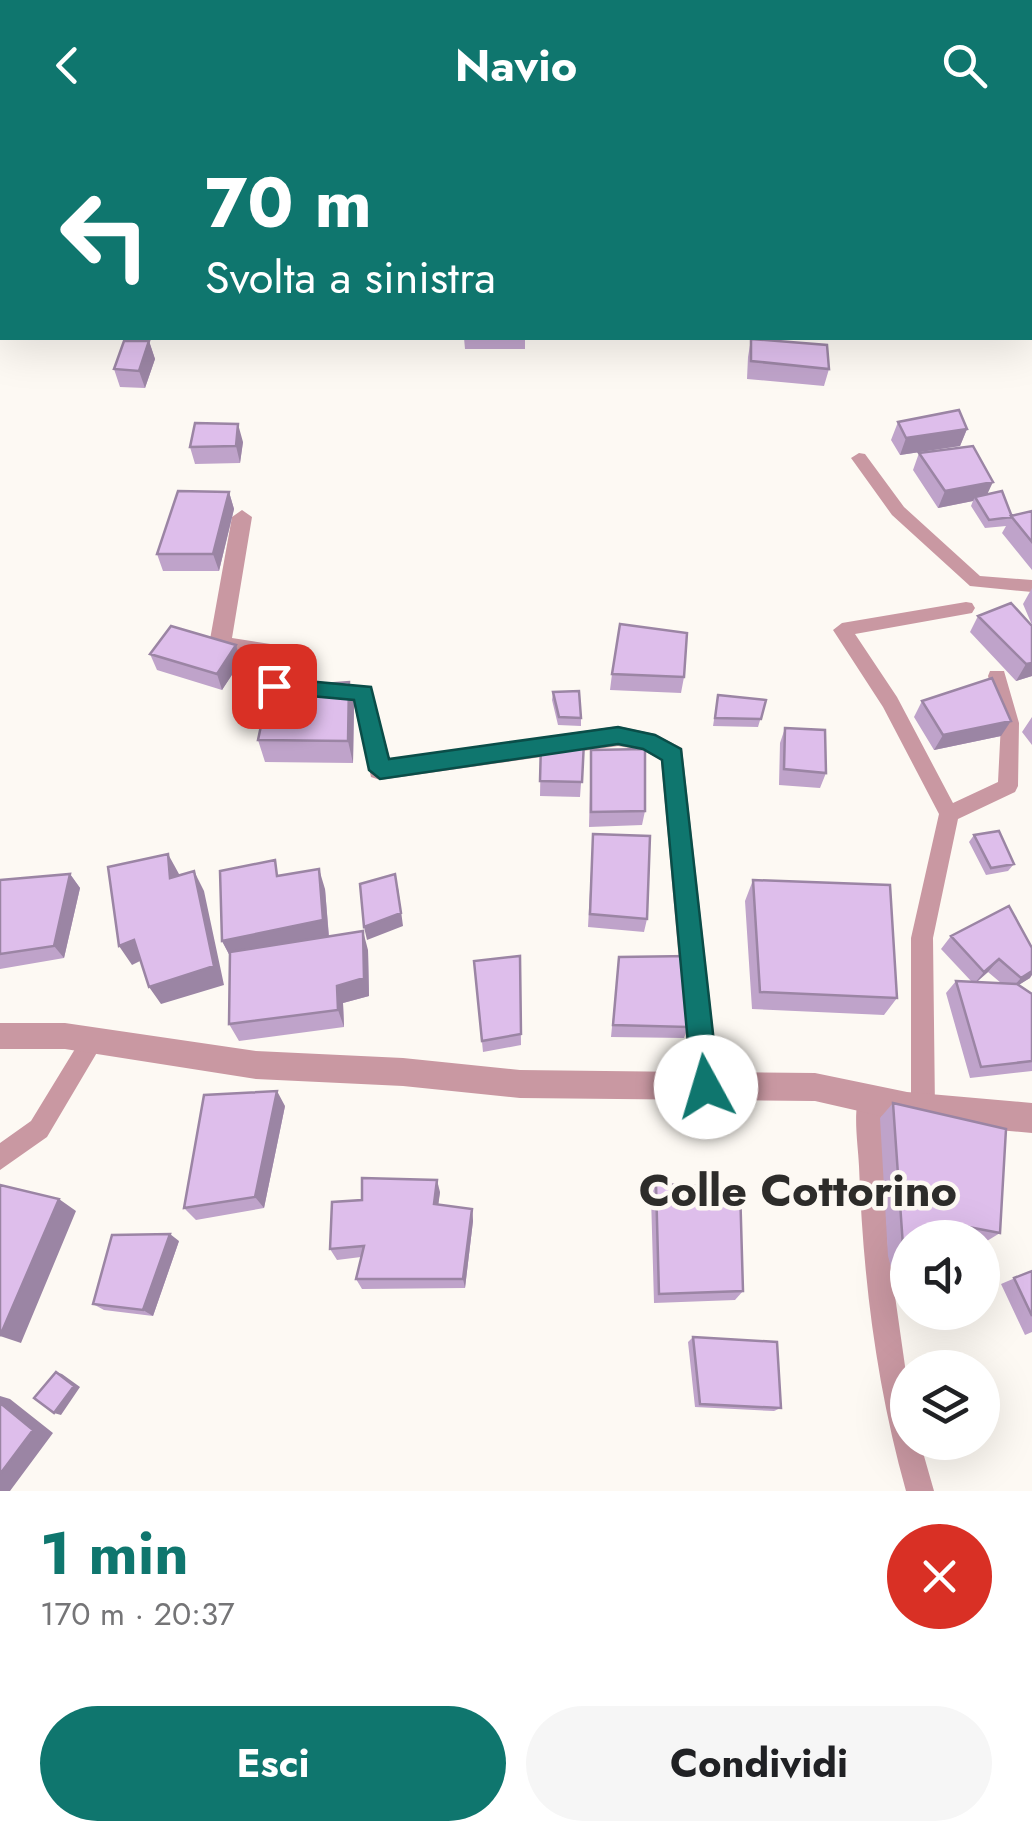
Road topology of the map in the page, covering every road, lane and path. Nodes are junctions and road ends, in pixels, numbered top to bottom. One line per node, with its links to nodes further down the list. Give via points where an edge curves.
1 (859, 458): 3 (lane, via 898,510 976,582)
2 (242, 517): 9 (street, via 220,645 282,652 274,686 364,693 380,770 618,736 673,755)
3 (1032, 586)
4 (966, 608): 6 (lane, via 842,630 890,702)
5 (997, 676): 6 (lane, via 1010,723 1008,786)
6 (949, 814): 11 (lane, via 922,938)
7 (0, 1036): 8 (street)
8 (94, 1040): 9 (street, via 256,1065 520,1084); 13 (lane, via 39,1129)
9 (706, 1087): 10 (street, via 814,1087)
10 (869, 1098): 11 (street); 14 (lane, via 882,1303 903,1437)
11 (923, 1108): 12 (street)
12 (1032, 1118)
13 (0, 1158)
14 (920, 1491)

